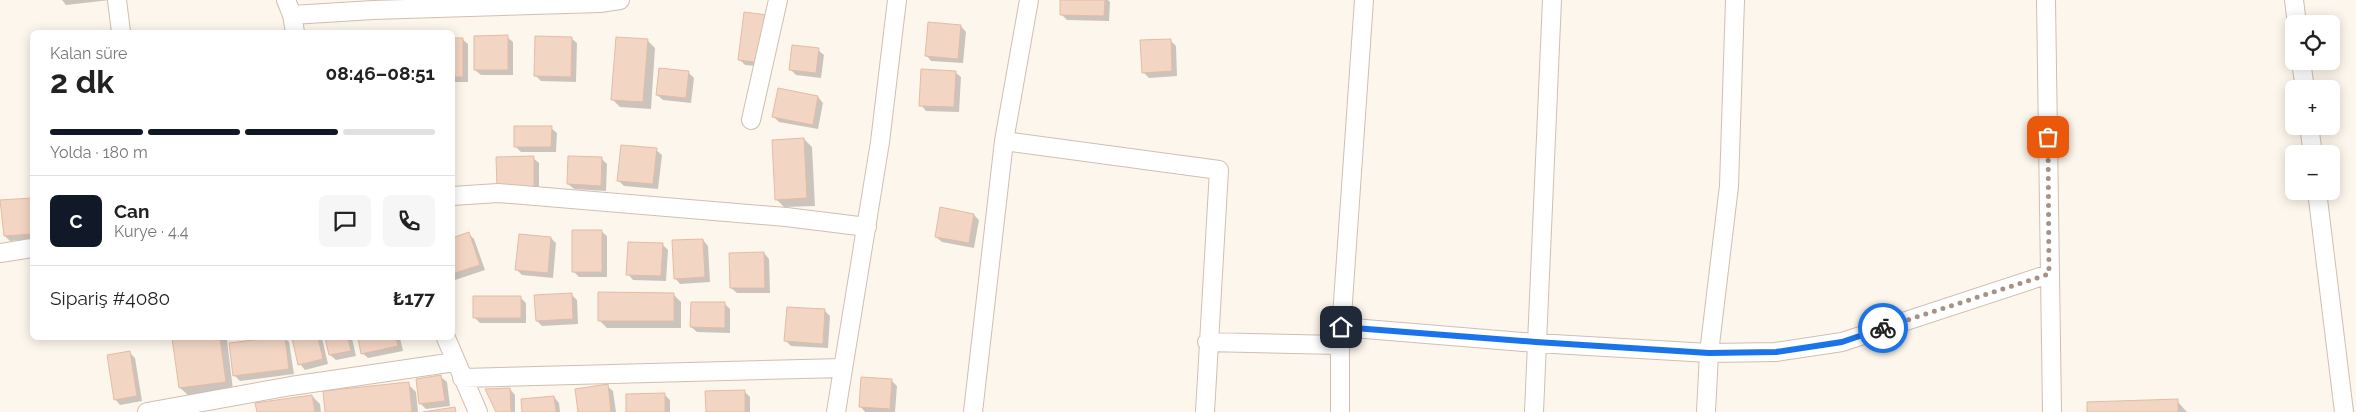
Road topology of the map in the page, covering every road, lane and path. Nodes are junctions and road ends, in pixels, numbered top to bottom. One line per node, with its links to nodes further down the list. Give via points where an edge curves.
1 (117, 0): 13 (street)
2 (620, 0): 11 (street, via 383,9)
3 (778, 0): 15 (street)
4 (897, 0): 19 (street)
5 (1029, 0): 16 (street)
6 (1364, 0): 23 (street)
7 (1552, 0): 26 (street)
8 (1735, 0): 28 (street, via 1729,186)
9 (2046, 0): 22 (street)
10 (2294, 0): 12 (street)
11 (292, 5): 14 (street)
12 (2296, 15)
13 (121, 30)
14 (295, 30)
15 (751, 120)
16 (1004, 141): 25 (street, via 1219,170); 34 (street)
17 (455, 196): 19 (street, via 508,194 786,217)
18 (2318, 200): 40 (street)
19 (867, 227): 29 (street)
20 (30, 248): 21 (street)
21 (0, 253)
22 (2049, 274): 28 (street, via 1842,342 1776,352); 39 (street)
23 (1341, 327): 26 (street); 27 (street)
24 (447, 340): 30 (street)
25 (1208, 342): 27 (street); 35 (street)
26 (1536, 342): 28 (street); 37 (street)
27 (1340, 345): 36 (street)
28 (1709, 353): 38 (street)
29 (842, 368): 30 (street); 33 (street)
30 (459, 370): 31 (street, via 291,386); 32 (street)
31 (146, 412)
32 (478, 412)
33 (836, 412)
34 (973, 412)
35 (1205, 412)
36 (1340, 412)
37 (1534, 412)
38 (1706, 412)
39 (2052, 412)
40 (2344, 412)

